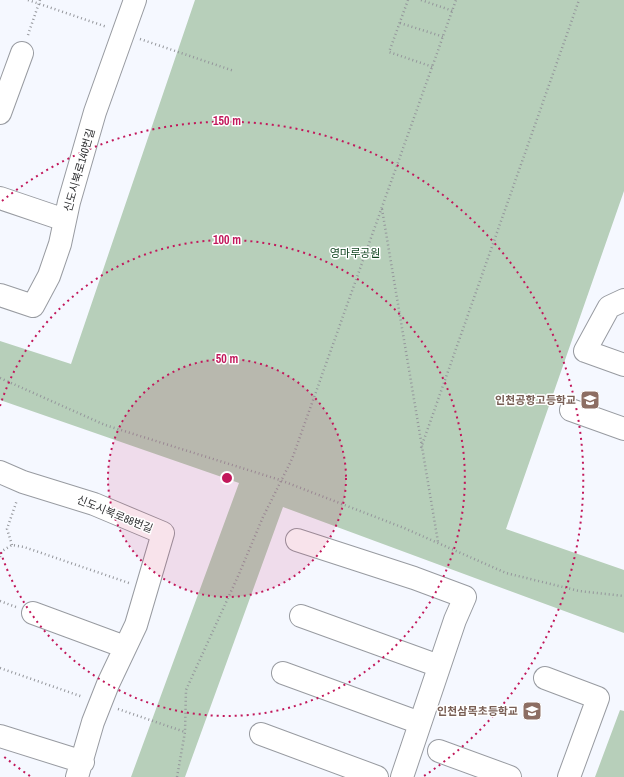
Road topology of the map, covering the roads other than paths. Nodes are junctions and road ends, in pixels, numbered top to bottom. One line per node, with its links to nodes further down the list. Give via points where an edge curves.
1 (135, 0): 5 (lane, 신도시북로140번길, via 95,112)
2 (22, 53): 3 (lane)
3 (0, 113)
4 (0, 198): 5 (lane)
5 (65, 220): 6 (lane, 신도시북로140번길, via 49,276 33,306)
6 (0, 295)
7 (624, 300): 8 (lane, via 609,307 585,352)
8 (624, 365)
9 (571, 410): 10 (lane)
10 (624, 429)
11 (0, 472): 15 (lane, 신도시북로88번길, via 23,482 94,504 163,533 136,625)
12 (297, 540): 16 (lane, via 465,597)
13 (33, 613): 15 (lane)
14 (301, 616): 16 (lane)
15 (126, 647): 23 (lane, 신도시북로88번길, via 93,722)
16 (440, 666): 19 (lane)
17 (283, 673): 19 (lane)
18 (545, 678): 27 (lane, via 598,698)
19 (420, 723): 25 (lane)
20 (261, 734): 24 (lane)
21 (0, 736): 23 (lane, 신도시북로88번길)
22 (439, 751): 26 (lane)
23 (80, 769)
24 (377, 777)
25 (402, 777)
26 (510, 777)
27 (569, 777)

